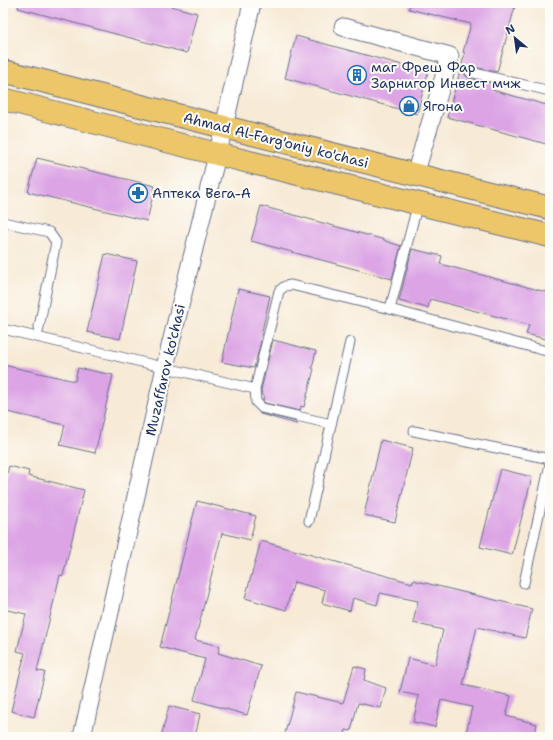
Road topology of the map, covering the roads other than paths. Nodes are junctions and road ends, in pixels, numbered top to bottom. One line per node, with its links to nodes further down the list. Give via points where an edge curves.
1 (252, 3): 7 (street, Muzaffarov ko'chasi)
2 (343, 27): 9 (street, via 450,56)
3 (3, 71): 7 (main road, Ahmad Al-Farg'oniy ko'chasi)
4 (470, 72): 5 (lane)
5 (550, 91)
6 (3, 99): 8 (main road, Ahmad Al-Farg'oniy ko'chasi)
7 (224, 127): 8 (street, Muzaffarov ko'chasi); 9 (main road, Ahmad Al-Farg'oniy ko'chasi)
8 (218, 154): 10 (main road, Ahmad Al-Farg'oniy ko'chasi); 19 (street, Muzaffarov ko'chasi)
9 (415, 175): 11 (main road, Ahmad Al-Farg'oniy ko'chasi)
10 (418, 203): 13 (main road, Ahmad Al-Farg'oniy ko'chasi); 14 (lane)
11 (550, 208)
12 (3, 222): 16 (lane, via 49,232 56,242)
13 (550, 236)
14 (390, 309): 18 (lane); 20 (lane, via 292,285 285,286 279,291)
15 (3, 329): 16 (lane)
16 (37, 337): 19 (lane)
17 (350, 342): 21 (lane)
18 (550, 352)
19 (165, 367): 20 (lane); 27 (street, Muzaffarov ko'chasi)
20 (254, 389): 21 (lane, via 256,402 262,408)
21 (331, 424): 25 (lane)
22 (414, 431): 23 (lane)
23 (550, 459)
24 (550, 464): 26 (lane)
25 (309, 521)
26 (524, 583)
27 (82, 737)

